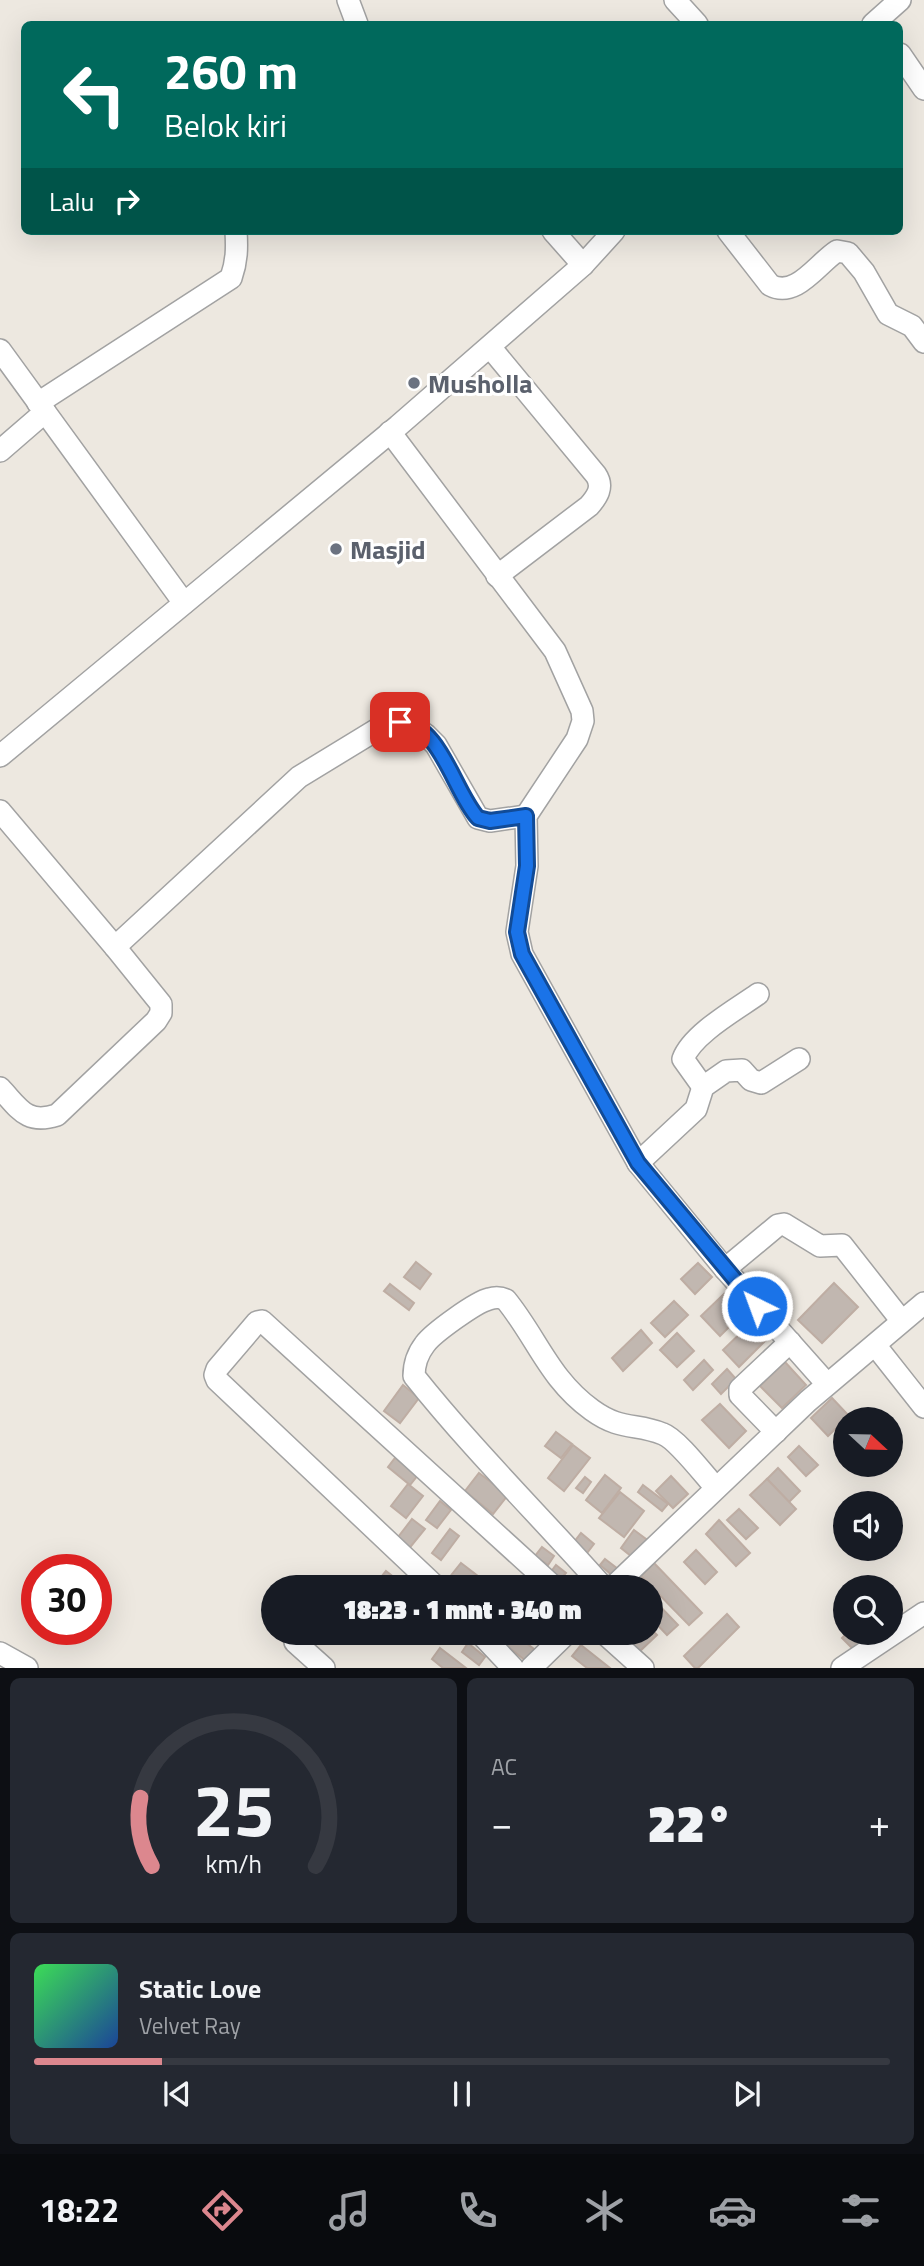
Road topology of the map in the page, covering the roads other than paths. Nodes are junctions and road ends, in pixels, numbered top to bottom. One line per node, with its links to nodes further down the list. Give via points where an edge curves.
1 (348, 0): 4 (street)
2 (675, 0): 5 (street)
3 (900, 0): 6 (street)
4 (356, 21)
5 (694, 21)
6 (879, 21)
7 (903, 58): 8 (street)
8 (924, 89)
9 (236, 235): 17 (street, via 231,278)
10 (557, 235): 13 (street)
11 (610, 235): 13 (street)
12 (731, 235): 14 (street, via 770,285 779,289 797,285 837,251 848,253 888,314 912,326)
13 (583, 265): 15 (street)
14 (924, 342)
15 (489, 347): 18 (street); 20 (street, via 600,485 589,506)
16 (0, 350): 17 (street)
17 (42, 407): 19 (street); 21 (street)
18 (390, 432): 20 (street); 21 (street)
19 (0, 451)
20 (497, 576): 24 (street, via 555,651 582,711 577,739)
21 (184, 603): 22 (street)
22 (0, 756)
23 (0, 811): 25 (street)
24 (526, 816): 25 (street, via 478,818 426,735 408,722 381,727 299,777); 30 (street, via 527,866 517,932 522,954)
25 (115, 947): 29 (street, via 161,1004 159,1017 57,1115 45,1119 26,1115)
26 (758, 994): 28 (street, via 696,1039 686,1052 683,1059)
27 (799, 1059): 28 (street, via 761,1083 734,1069)
28 (703, 1087): 30 (street, via 696,1109)
29 (0, 1088)
30 (638, 1163): 31 (street)
31 (724, 1269): 33 (street, via 785,1224 820,1246 842,1245); 34 (street)
32 (924, 1303): 33 (street)
33 (901, 1320): 35 (street)
34 (790, 1342): 36 (street); 38 (street, via 740,1389 740,1395)
35 (875, 1345): 36 (street); 37 (street)
36 (827, 1384): 38 (street)
37 (924, 1407)
38 (776, 1432): 39 (street)
39 (716, 1488): 42 (street, via 670,1437 610,1422 576,1397 546,1363 506,1300 486,1299 467,1310 425,1343 414,1376 493,1470); 43 (street)
40 (423, 1575): 41 (street, via 217,1380 217,1369 257,1322 262,1321)
41 (541, 1575)
42 (592, 1575)
43 (625, 1575)
44 (924, 1613): 55 (street)
45 (298, 1645): 51 (street)
46 (491, 1645): 52 (street)
47 (555, 1645): 53 (street)
48 (617, 1645): 54 (street)
49 (0, 1653): 50 (street)
50 (27, 1668)
51 (324, 1668)
52 (513, 1668)
53 (531, 1668)
54 (642, 1668)
55 (842, 1668)

